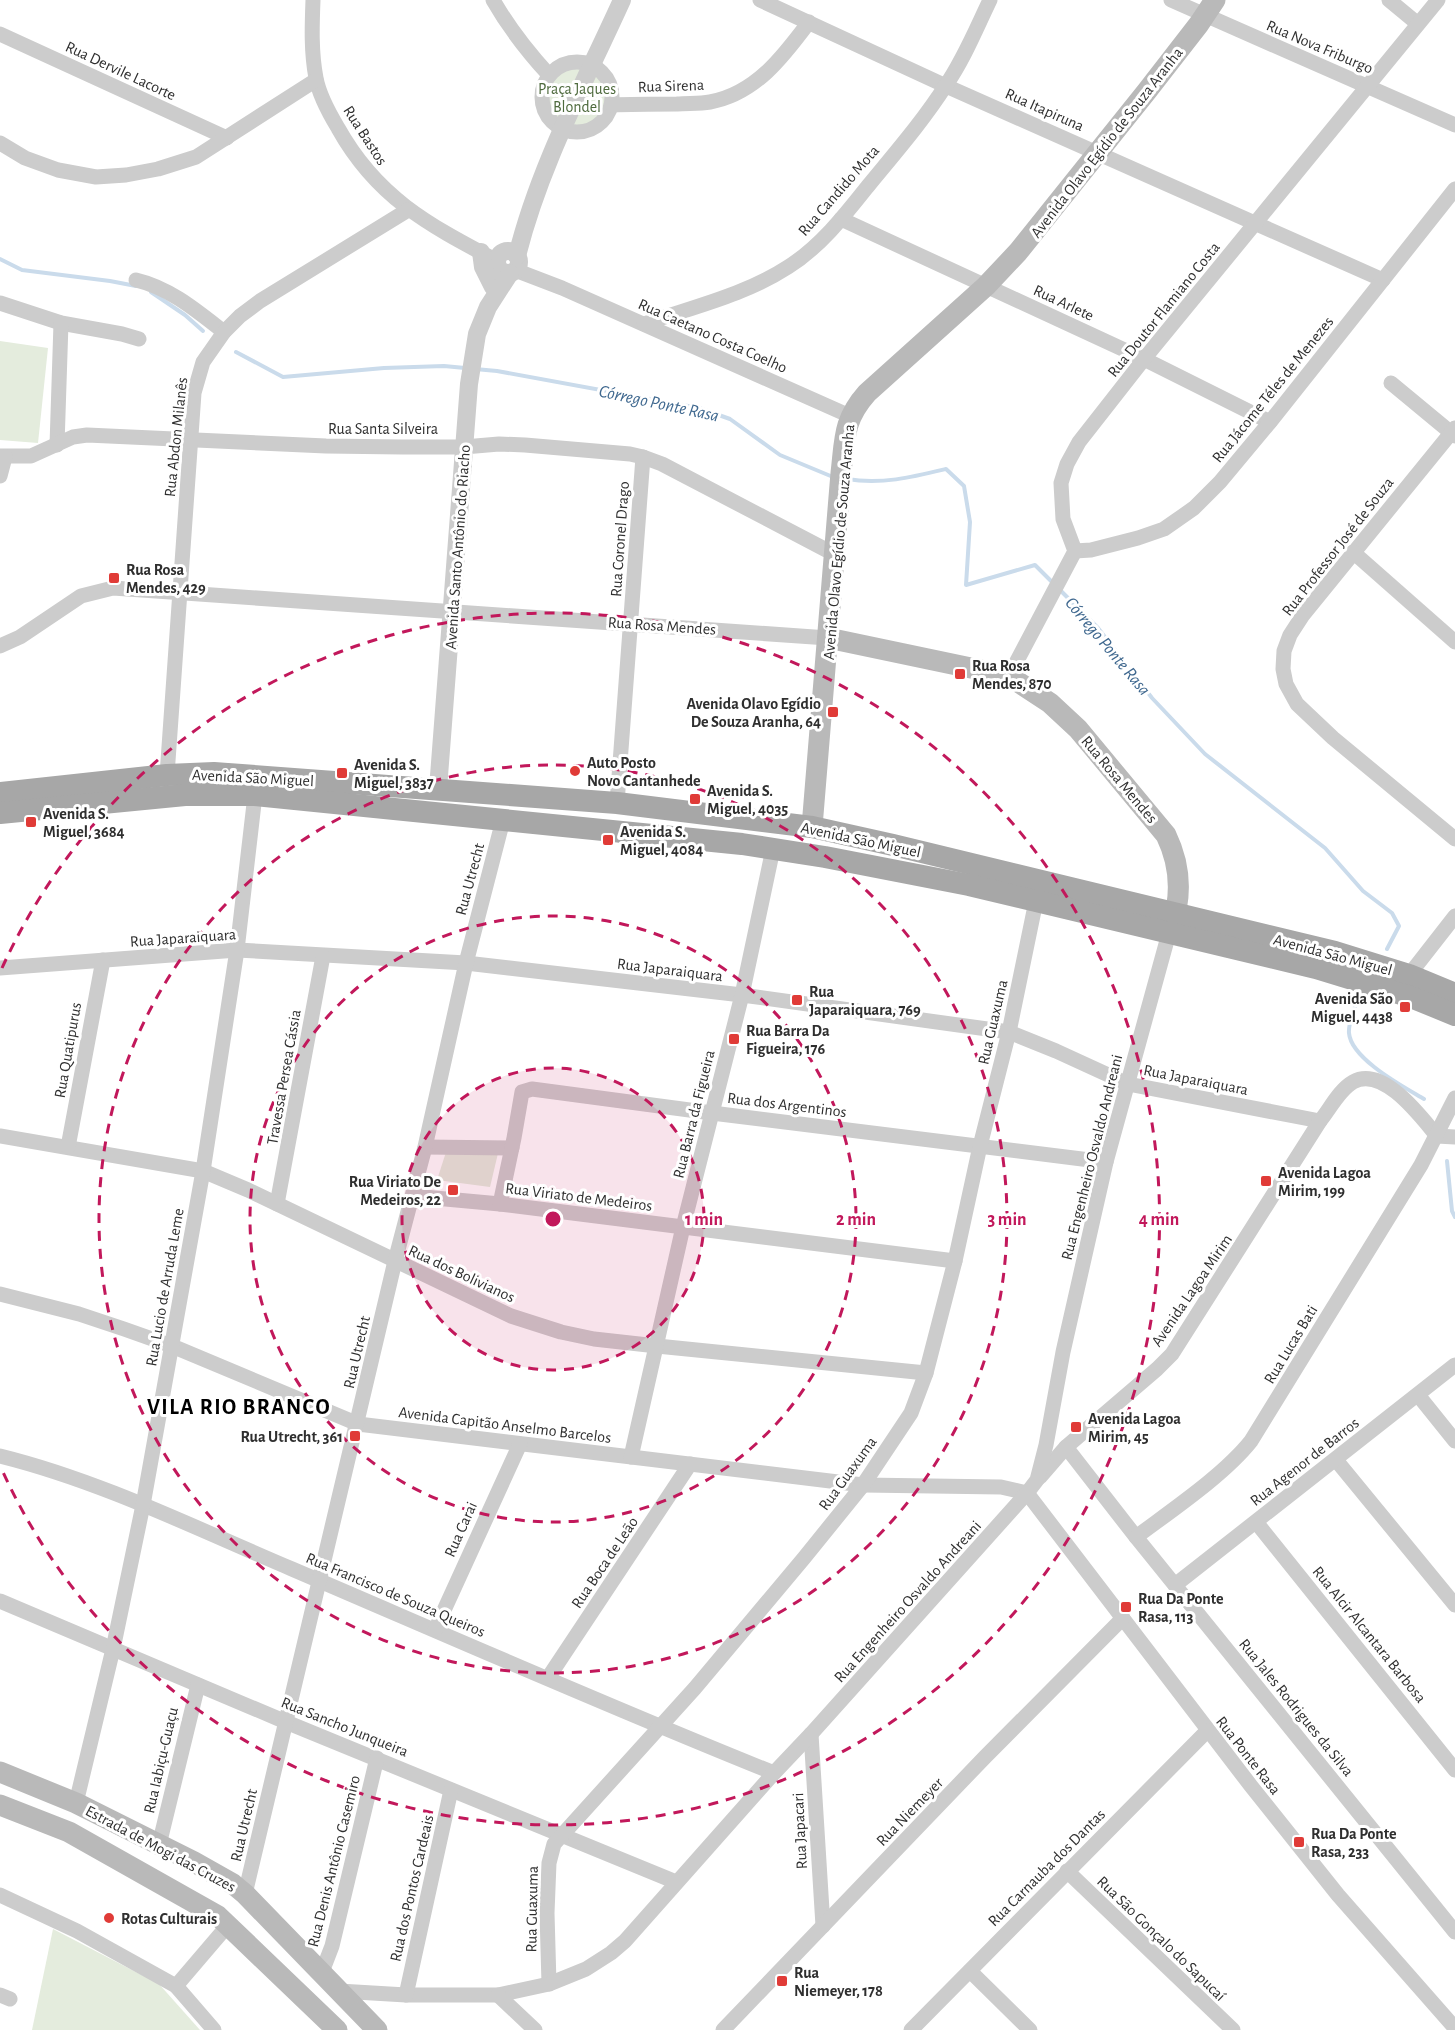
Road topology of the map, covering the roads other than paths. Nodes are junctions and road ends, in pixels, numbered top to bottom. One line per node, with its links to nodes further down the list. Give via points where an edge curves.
1 (313, 0): 15 (street, Rua Bastos, via 311,31)
2 (493, 0): 14 (street, via 521,44)
3 (622, 0): 13 (street, Avenida Santo Antônio do Riacho)
4 (760, 0): 10 (street, Rua Itapiruna)
5 (990, 0): 16 (street, Rua Candido Mota)
6 (1171, 0): 9 (street, Rua Nova Friburgo)
7 (1389, 0): 11 (street)
8 (1438, 0): 11 (street, Rua Doutor Flamiano Costa)
9 (1210, 8): 17 (street, Rua Nova Friburgo); 23 (main road, Avenida Olavo Egídio de Souza Aranha)
10 (809, 22): 16 (street, Rua Itapiruna); 18 (street, Rua Sirena, via 762,76 725,98 708,103)
11 (1418, 24): 17 (street, Rua Doutor Flamiano Costa)
12 (0, 34): 21 (street, Rua Dervile Lacorte)
13 (592, 65): 14 (street, via 569,63); 18 (street, via 611,86); 20 (street, Avenida Santo Antônio do Riacho)
14 (549, 75): 20 (street, via 542,105 546,115)
15 (316, 80): 21 (street); 25 (street, Rua Bastos, via 349,148 374,180)
16 (946, 86): 23 (street, Rua Itapiruna); 26 (street, Rua Candido Mota)
17 (1367, 86): 19 (street, Rua Nova Friburgo); 27 (street, Rua Doutor Flamiano Costa)
18 (612, 105): 20 (street, via 608,115 593,129)
19 (1455, 125)
20 (562, 129): 28 (street, Avenida Santo Antônio do Riacho)
21 (227, 138): 22 (street, via 196,157 158,169 96,177 58,170 25,158)
22 (0, 143)
23 (1099, 152): 27 (street, Rua Itapiruna); 31 (main road, Avenida Olavo Egídio de Souza Aranha)
24 (1455, 189): 30 (street, Rua Jácome Téles de Menezes)
25 (408, 210): 28 (street, Rua Bastos); 36 (street, Rua Abdon Milanês, via 260,301)
26 (841, 219): 31 (street, Rua Arlete); 35 (street, Rua Candido Mota, via 810,250 780,272 731,294)
27 (1256, 223): 30 (street, Rua Itapiruna); 38 (street, Rua Doutor Flamiano Costa)
28 (509, 260): 33 (street, Avenida Santo Antônio do Riacho); 33 (street, Avenida Santo Antônio do Riacho, via 483,267 493,287); 35 (street, Rua Caetano Costa Coelho)
29 (136, 280): 36 (street, via 163,290)
30 (1383, 280): 41 (street, Rua Jácome Téles de Menezes)
31 (986, 286): 38 (street, Rua Arlete); 40 (main road, Avenida Olavo Egídio de Souza Aranha, via 867,393)
32 (0, 303): 34 (street)
33 (488, 308): 45 (street, Avenida Santo Antônio do Riacho, via 474,346)
34 (62, 323): 37 (street); 44 (street)
35 (644, 324): 40 (street, Rua Caetano Costa Coelho)
36 (224, 332): 43 (street, Rua Abdon Milanês, via 198,376)
37 (139, 339)
38 (1144, 360): 41 (street, Rua Arlete); 49 (street, Rua Doutor Flamiano Costa, via 1079,442 1067,464 1061,483 1063,519)
39 (1391, 383): 42 (street)
40 (850, 416): 51 (main road, Avenida Olavo Egídio de Souza Aranha)
41 (1270, 422): 49 (street, Rua Jácome Téles de Menezes, via 1220,482 1194,508 1164,529)
42 (1454, 432): 50 (street, Rua Professor José de Souza)
43 (191, 441): 44 (street, Rua Santa Silveira, via 87,435); 45 (street, Rua Santa Silveira); 52 (street, Rua Abdon Milanês)
44 (57, 445): 46 (street, Rua Santa Silveira, via 31,456)
45 (464, 447): 47 (street, Rua Santa Silveira, via 525,445); 53 (street, Avenida Santo Antônio do Riacho)
46 (3, 456): 48 (street, Rua Santa Silveira)
47 (643, 457): 51 (street, Rua Santa Silveira); 54 (street, Rua Coronel Drago)
48 (0, 476)
49 (1075, 551): 58 (street)
50 (1353, 552): 56 (street); 68 (street, Rua Professor José de Souza, via 1290,635 1284,651 1286,684 1297,704)
51 (834, 554): 55 (main road, Avenida Olavo Egídio de Souza Aranha)
52 (180, 591): 53 (street, Rua Rosa Mendes); 57 (street, Rua Rosa Mendes, via 97,590); 59 (street, Rua Abdon Milanês)
53 (453, 610): 54 (street, Rua Rosa Mendes); 60 (street, Avenida Santo Antônio do Riacho)
54 (631, 623): 55 (street, Rua Rosa Mendes); 64 (street, Rua Coronel Drago)
55 (828, 638): 58 (main road, Rua Rosa Mendes); 67 (main road, Avenida Olavo Egídio de Souza Aranha)
56 (1455, 642)
57 (0, 646)
58 (1009, 676): 73 (main road, Rua Rosa Mendes, via 1050,703 1078,729 1159,825 1177,867 1179,884)
59 (167, 775): 60 (main road, Avenida São Miguel, via 225,774); 61 (main road, Avenida São Miguel); 63 (main road, via 162,790)
60 (438, 789): 64 (main road, Avenida São Miguel)
61 (0, 793)
62 (255, 795): 63 (main road, Avenida São Miguel); 66 (main road, Avenida São Miguel); 74 (street, Rua Lucio de Arruda Leme)
63 (132, 799): 65 (main road, Avenida São Miguel)
64 (617, 803): 67 (main road, Avenida São Miguel)
65 (0, 813)
66 (503, 820): 69 (main road, Avenida São Miguel); 77 (street, Rua Utrecht)
67 (812, 827): 69 (main road, via 805,845); 73 (main road, Avenida São Miguel)
68 (1455, 840)
69 (742, 844): 70 (main road, Avenida São Miguel)
70 (773, 849): 71 (main road, Avenida São Miguel); 81 (street, Rua Barra da Figueira)
71 (1036, 901): 73 (main road, Avenida São Miguel); 83 (street, Rua Guaxuma)
72 (1455, 916): 79 (street)
73 (1173, 923): 79 (main road, Avenida São Miguel, via 1346,955); 82 (main road, Avenida São Miguel, via 1357,979); 84 (street, Rua Engenheiro Osvaldo Andreani)
74 (237, 950): 75 (street, Rua Japaraiquara); 76 (street, Rua Japaraiquara); 97 (street, Rua Lucio de Arruda Leme)
75 (323, 956): 77 (street, Rua Japaraiquara); 99 (street, Travessa Persea Cássia)
76 (103, 960): 78 (street, Rua Japaraiquara); 94 (street, Rua Quatipurus)
77 (466, 963): 81 (street, Rua Japaraiquara); 93 (street, Rua Utrecht)
78 (0, 968)
79 (1409, 975): 80 (main road, Avenida São Miguel)
80 (1455, 994)
81 (742, 995): 83 (street, Rua Japaraiquara); 86 (street, Rua Barra da Figueira)
82 (1455, 1015)
83 (1009, 1032): 84 (street, Rua Japaraiquara); 92 (street, Rua Guaxuma)
84 (1128, 1084): 87 (street, Rua Japaraiquara); 96 (street, Rua Engenheiro Osvaldo Andreani)
85 (1455, 1098): 88 (street, Rua Lucas Bati)
86 (712, 1113): 92 (street, Rua dos Argentinos); 95 (street, Rua dos Argentinos, via 526,1089 522,1092); 101 (street, Rua Barra da Figueira)
87 (1320, 1121): 90 (street, Avenida Lagoa Mirim, via 1344,1090 1354,1081 1366,1079 1391,1088); 113 (street, Avenida Lagoa Mirim, via 1172,1354)
88 (1450, 1122): 90 (street, Rua Lucas Bati)
89 (0, 1136): 94 (street, Rua dos Bolivianos)
90 (1437, 1136): 91 (street); 123 (street, Rua Lucas Bati, via 1251,1441 1206,1483)
91 (1455, 1137)
92 (980, 1146): 96 (street, Rua dos Argentinos); 102 (street, Rua Guaxuma)
93 (425, 1147): 95 (street); 98 (street, Rua Utrecht)
94 (68, 1148): 97 (street, Rua dos Bolivianos)
95 (512, 1148): 100 (street)
96 (1106, 1162): 118 (street, Rua Engenheiro Osvaldo Andreani)
97 (203, 1171): 99 (street, Rua dos Bolivianos); 105 (street, Rua Lucio de Arruda Leme)
98 (413, 1196): 100 (street, Rua Viriato de Medeiros); 103 (street, Rua Utrecht)
99 (277, 1204): 103 (street, Rua dos Bolivianos)
100 (500, 1204): 101 (street, Rua Viriato de Medeiros)
101 (683, 1227): 102 (street, Rua Viriato de Medeiros); 106 (street, Rua Barra da Figueira)
102 (955, 1261): 108 (street, Rua Guaxuma)
103 (395, 1262): 106 (street, Rua dos Bolivianos, via 540,1326 594,1339); 110 (street, Rua Utrecht)
104 (0, 1294): 105 (street, Avenida Capitão Anselmo Barcelos, via 79,1314)
105 (171, 1346): 110 (street, Avenida Capitão Anselmo Barcelos); 121 (street, Rua Lucio de Arruda Leme)
106 (657, 1346): 108 (street, Rua dos Bolivianos); 115 (street, Rua Barra da Figueira)
107 (1455, 1365): 109 (street, Rua Agenor de Barros)
108 (926, 1373): 119 (street, Rua Guaxuma, via 910,1413)
109 (1418, 1395): 111 (street); 116 (street, Rua Agenor de Barros)
110 (357, 1424): 112 (street, Avenida Capitão Anselmo Barcelos); 124 (street, Rua Utrecht)
111 (1455, 1441)
112 (520, 1444): 115 (street, Avenida Capitão Anselmo Barcelos); 129 (street, Rua Carai)
113 (1066, 1447): 118 (street, Avenida Lagoa Mirim); 123 (street, Rua Jales Rodrigues da Silva)
114 (0, 1456): 121 (street, Rua Francisco de Souza Queiros, via 50,1469)
115 (631, 1457): 117 (street, Avenida Capitão Anselmo Barcelos)
116 (1336, 1460): 122 (street, Rua Agenor de Barros); 127 (street)
117 (690, 1464): 119 (street, Avenida Capitão Anselmo Barcelos); 131 (street, Rua Boca de Leão)
118 (1037, 1480): 120 (street, Rua Engenheiro Osvaldo Andreani)
119 (863, 1485): 120 (street, Avenida Capitão Anselmo Barcelos, via 1001,1487); 134 (street, Rua Guaxuma)
120 (1027, 1493): 128 (street, Rua Ponte Rasa); 136 (street, Rua Engenheiro Osvaldo Andreani)
121 (143, 1505): 124 (street, Rua Francisco de Souza Queiros); 130 (street, Rua Lucio de Arruda Leme)
122 (1256, 1522): 125 (street, Rua Agenor de Barros); 138 (street, Rua Alcir Alcantara Barbosa)
123 (1136, 1538): 125 (street, Rua Jales Rodrigues da Silva)
124 (320, 1581): 129 (street, Rua Francisco de Souza Queiros); 133 (street, Rua Utrecht)
125 (1175, 1585): 152 (street, Rua Jales Rodrigues da Silva)
126 (0, 1601): 130 (street, Rua Sancho Junqueira)
127 (1455, 1605)
128 (1123, 1618): 135 (street, Rua Ponte Rasa); 151 (street, Rua Niemeyer)
129 (435, 1630): 131 (street, Rua Francisco de Souza Queiros)
130 (113, 1649): 132 (street, Rua Sancho Junqueira); 142 (street, Rua Lucio de Arruda Leme)
131 (548, 1678): 134 (street, Rua Francisco de Souza Queiros)
132 (198, 1684): 133 (street, Rua Sancho Junqueira); 145 (street, Rua Iabiçu-Guaçu)
133 (286, 1722): 137 (street, Rua Sancho Junqueira); 149 (street, Rua Utrecht)
134 (659, 1727): 140 (street, Rua Francisco de Souza Queiros); 144 (street, Rua Guaxuma)
135 (1207, 1731): 146 (street, Rua Carnauba dos Dantas); 160 (street, Rua Ponte Rasa, via 1338,1895)
136 (812, 1734): 140 (street, Rua Engenheiro Osvaldo Andreani); 151 (street, Rua Japacari)
137 (377, 1758): 141 (street, Rua Sancho Junqueira); 154 (street, Rua Denis Antônio Casemiro, via 332,1946)
138 (1455, 1770)
139 (0, 1772): 142 (main road, Estrada de Mogi das Cruzes)
140 (774, 1773): 147 (street, Rua Engenheiro Osvaldo Andreani)
141 (451, 1790): 144 (street, Rua Sancho Junqueira); 158 (street, Rua dos Pontos Cardeais)
142 (76, 1803): 145 (main road, Estrada de Mogi das Cruzes)
143 (0, 1805): 150 (main road, Estrada de Mogi das Cruzes, via 90,1843)
144 (560, 1835): 147 (street, Rua Sancho Junqueira); 155 (street, Rua Guaxuma, via 550,1852 549,1863)
145 (159, 1845): 149 (main road, Estrada de Mogi das Cruzes, via 216,1874)
146 (1067, 1871): 153 (street, Rua Carnauba dos Dantas); 168 (street, Rua São Gonçalo do Sapucaí)
147 (676, 1882): 155 (street, Rua Engenheiro Osvaldo Andreani, via 611,1953 586,1969)
148 (0, 1894): 156 (street, via 68,1926)
149 (245, 1894): 154 (main road, Estrada de Mogi das Cruzes)
150 (229, 1924): 156 (street); 162 (main road, Estrada de Mogi das Cruzes)
151 (823, 1926): 165 (street, Rua Niemeyer)
152 (1455, 1932)
153 (969, 1971): 166 (street, Rua Carnauba dos Dantas); 167 (street)
154 (322, 1972): 157 (main road, Estrada de Mogi das Cruzes)
155 (549, 1984): 159 (street, Rua Engenheiro Osvaldo Andreani)
156 (176, 1986): 161 (street)
157 (339, 1991): 158 (street, Rua Engenheiro Osvaldo Andreani); 163 (main road, Estrada de Mogi das Cruzes)
158 (406, 1995): 159 (street, Rua Engenheiro Osvaldo Andreani)
159 (498, 1995): 164 (street)
160 (1453, 2028)
161 (214, 2030)
162 (337, 2030)
163 (377, 2030)
164 (535, 2030)
165 (723, 2030)
166 (911, 2030)
167 (1030, 2030)
168 (1233, 2030)

